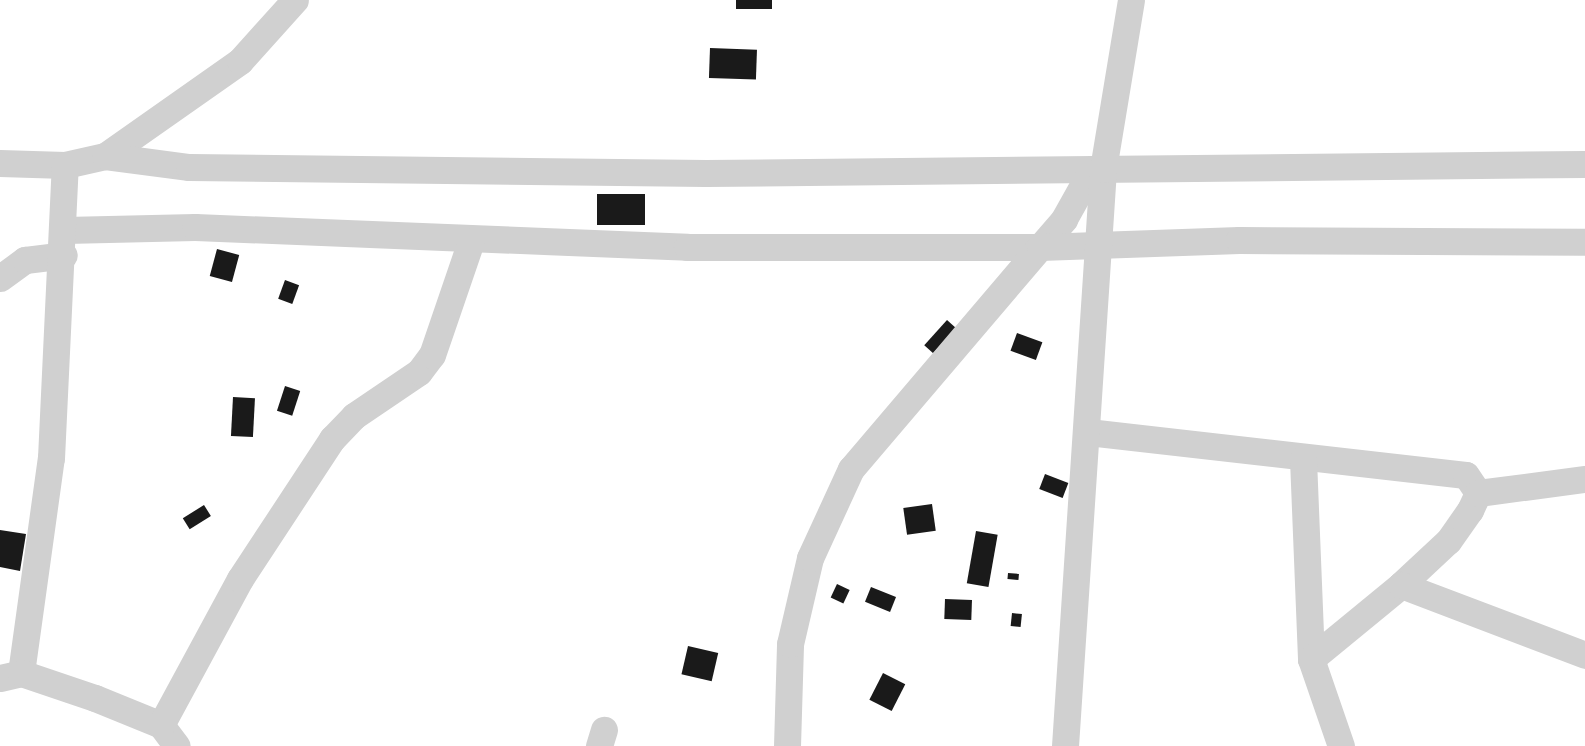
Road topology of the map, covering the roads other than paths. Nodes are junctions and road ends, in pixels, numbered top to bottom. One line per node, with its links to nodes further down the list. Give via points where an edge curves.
1 (295, 0): 3 (street, via 240,61)
2 (1131, 0): 7 (street)
3 (105, 156): 6 (street); 7 (street, via 189,167 706,173)
4 (0, 163): 6 (street)
5 (1585, 164): 7 (street)
6 (66, 165): 9 (street)
7 (1098, 169): 10 (street); 12 (street)
8 (471, 241): 9 (street, via 195,227); 12 (street); 23 (street, via 432,355 420,372 354,416 332,439 240,579)
9 (65, 242): 13 (street); 22 (street, via 51,458)
10 (1101, 242): 11 (street); 12 (street); 15 (street)
11 (1585, 242)
12 (1040, 247): 24 (street, via 851,470 810,558 793,633)
13 (12, 259): 14 (street)
14 (0, 278)
15 (1088, 432): 16 (street); 25 (street)
16 (1303, 459): 18 (street, via 1440,469 1466,475); 21 (street)
17 (1585, 479): 18 (street)
18 (1478, 493): 19 (street, via 1448,541)
19 (1401, 585): 20 (street); 21 (street)
20 (1585, 655)
21 (1311, 658): 26 (street)
22 (10, 675): 23 (street)
23 (169, 736)
24 (787, 746)
25 (1065, 746)
26 (1341, 746)

